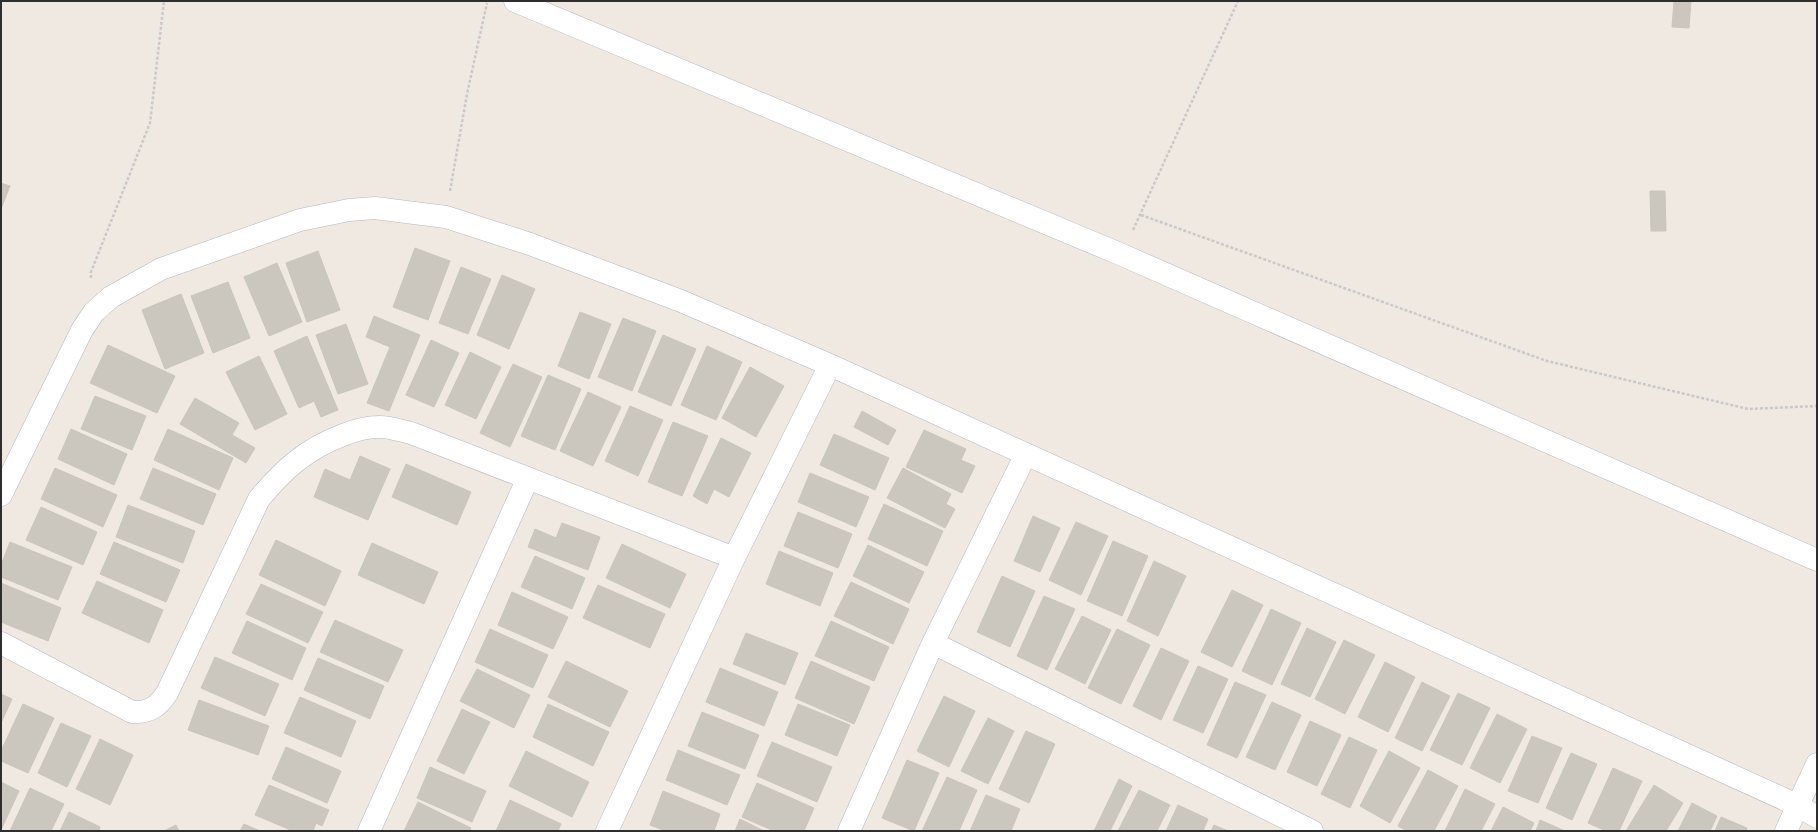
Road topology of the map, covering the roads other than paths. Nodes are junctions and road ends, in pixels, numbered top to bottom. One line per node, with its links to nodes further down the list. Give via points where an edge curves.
1 (515, 1): 7 (street, via 1120,254)
2 (830, 365): 3 (street); 5 (street, via 681,301 530,244 446,217 376,208 349,210 300,220 161,269 110,297 94,312 82,330); 6 (street)
3 (1026, 454): 9 (street); 11 (street)
4 (528, 478): 6 (street); 8 (street, via 411,433 378,426 354,431 318,446 278,476 259,499 167,693 161,702 143,713 132,712); 13 (street)
5 (1, 495)
6 (734, 558): 14 (street)
7 (1817, 560)
8 (1, 643)
9 (933, 643): 15 (street); 16 (street)
10 (1817, 764): 11 (street)
11 (1797, 805): 12 (street); 17 (street)
12 (1817, 817)
13 (369, 831)
14 (607, 831)
15 (849, 831)
16 (1312, 831)
17 (1786, 831)

